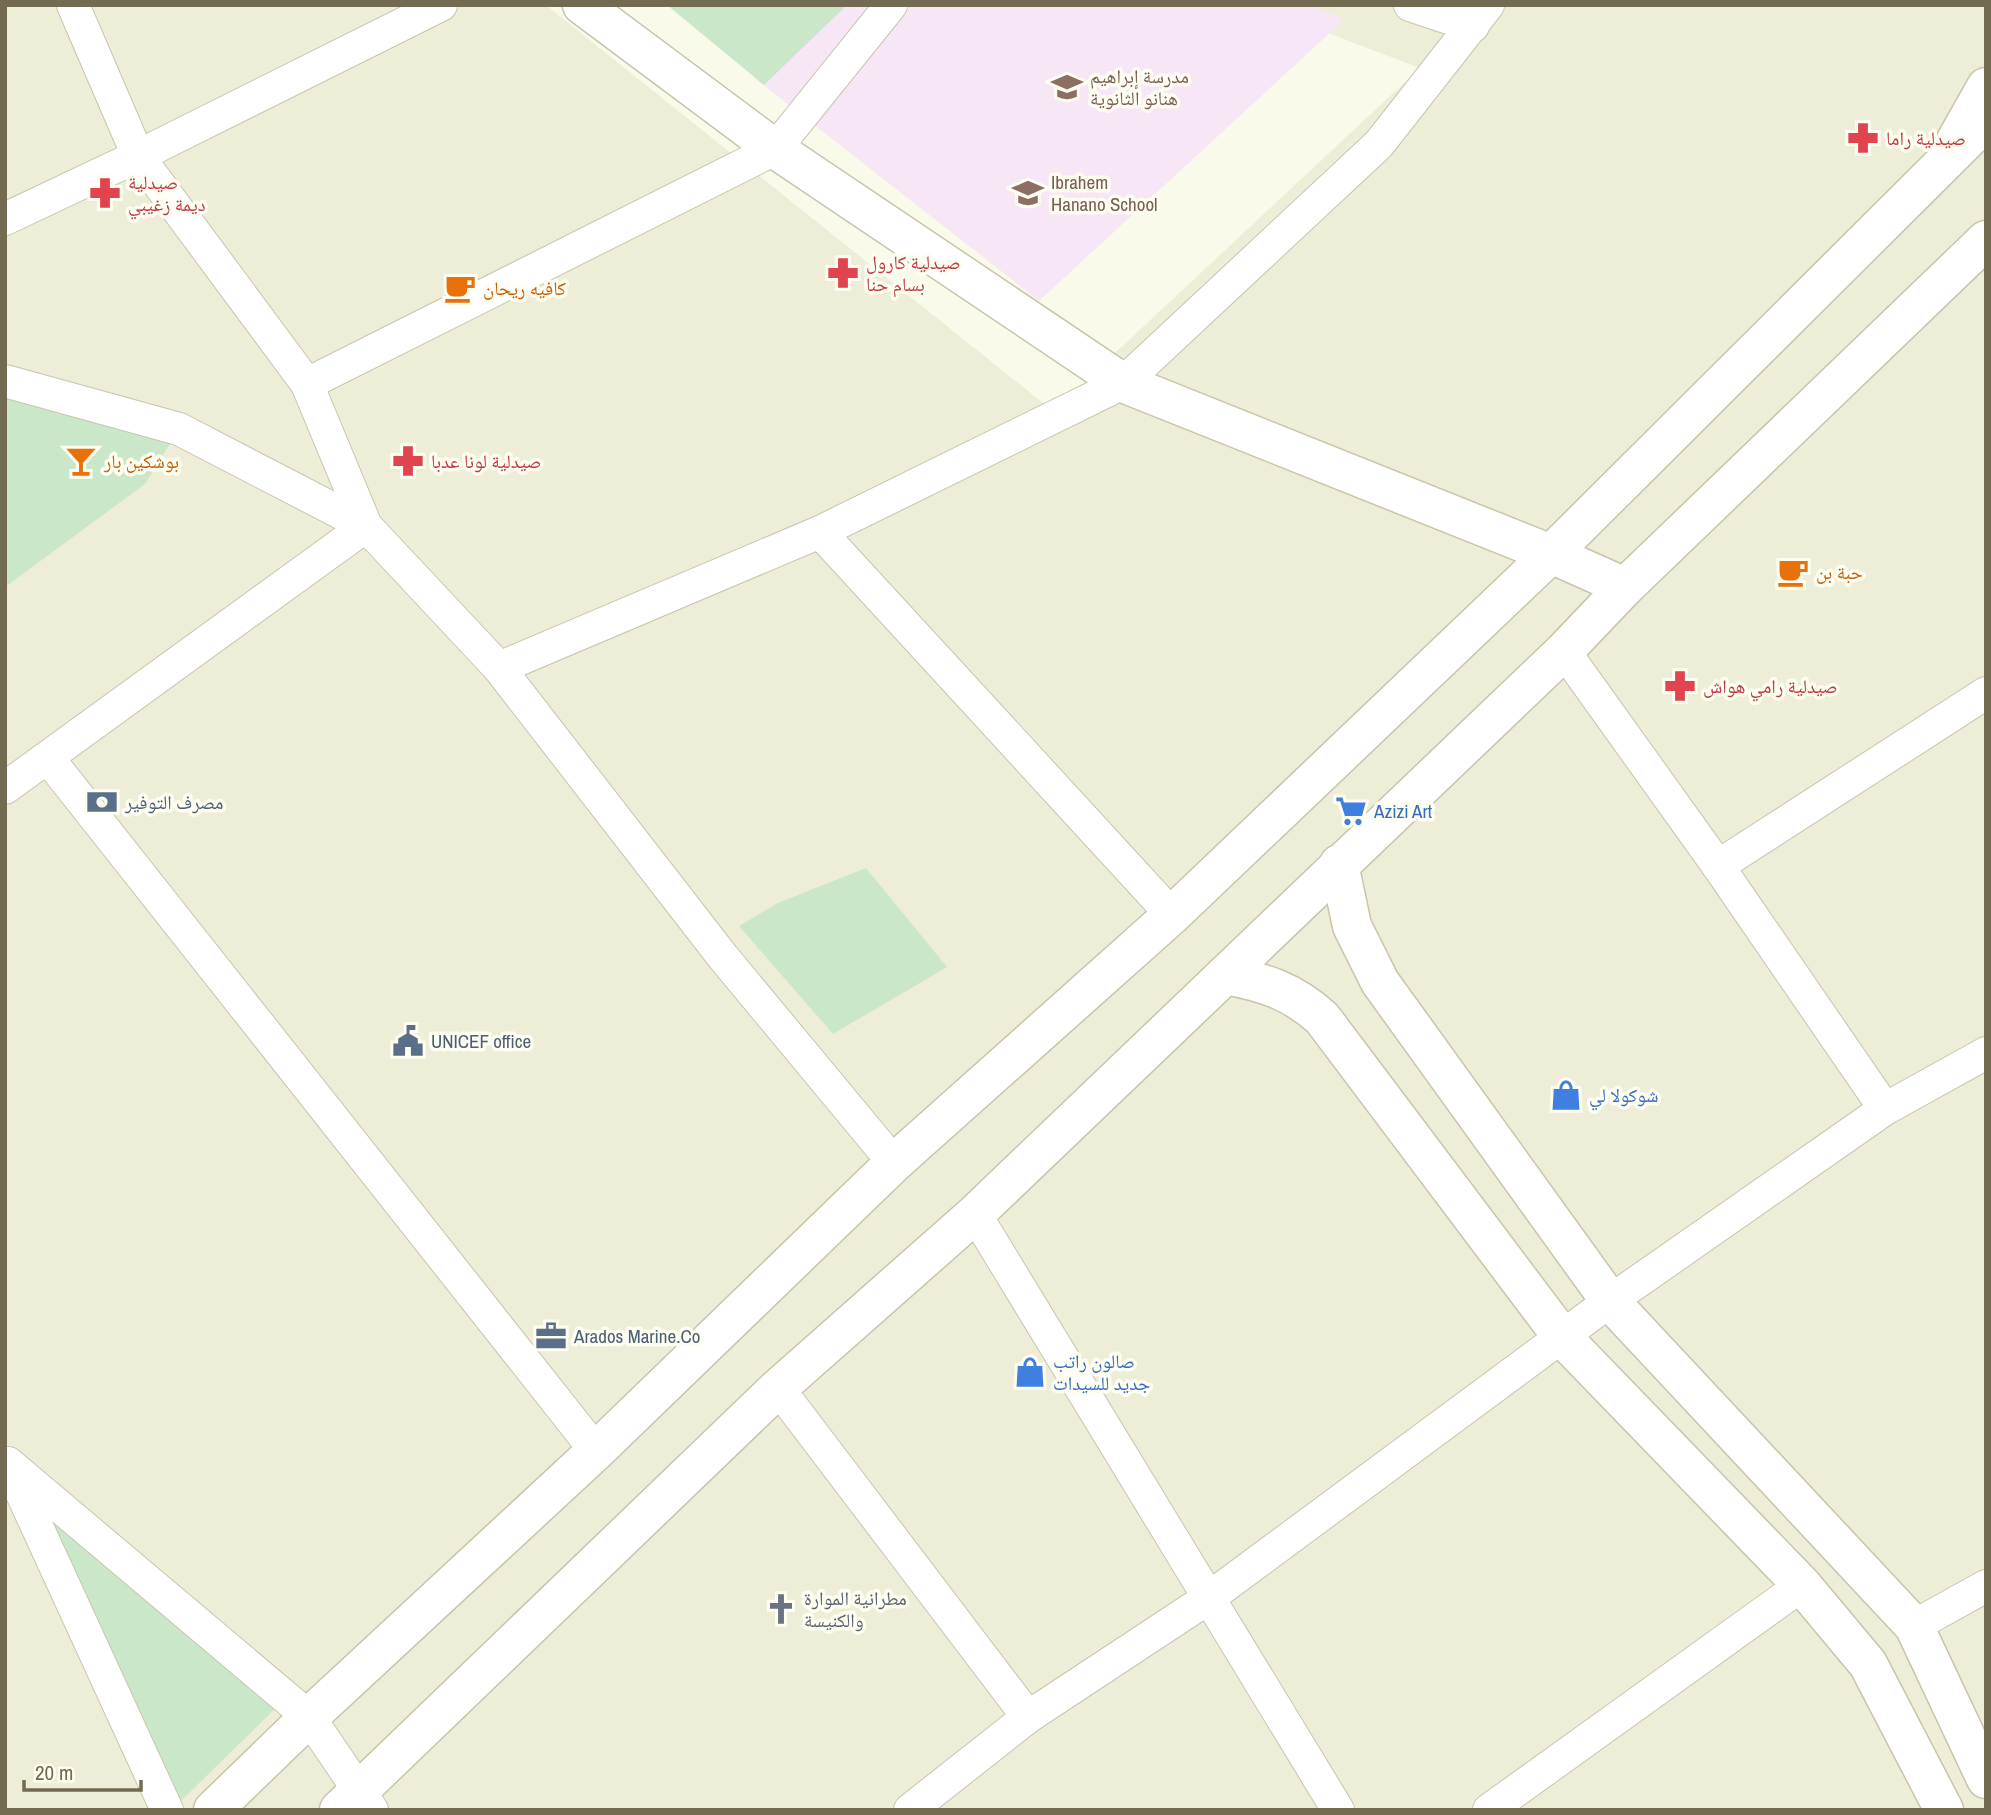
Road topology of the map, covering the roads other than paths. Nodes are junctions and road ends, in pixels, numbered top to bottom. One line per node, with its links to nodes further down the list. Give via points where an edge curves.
1 (73, 5): 10 (street)
2 (440, 5): 10 (street)
3 (582, 5): 9 (main road)
4 (891, 5): 9 (street)
5 (1410, 5): 6 (street)
6 (1481, 15): 15 (street, via 1379,144)
7 (1986, 87): 11 (main road)
8 (1986, 121): 11 (main road)
9 (775, 149): 15 (main road); 16 (street)
10 (138, 156): 12 (street); 16 (street)
11 (1941, 167): 19 (main road)
12 (5, 219)
13 (1986, 240): 20 (main road)
14 (5, 381): 17 (street, via 179,429)
15 (1123, 383): 18 (street); 19 (main road)
16 (307, 384): 17 (street)
17 (366, 526): 22 (street); 24 (street)
18 (820, 532): 22 (street); 28 (street)
19 (1551, 554): 20 (main road); 28 (main road)
20 (1625, 587): 21 (main road)
21 (1564, 651): 26 (main road); 27 (street)
22 (499, 668): 32 (street, via 723,957)
23 (1986, 693): 27 (street)
24 (48, 758): 25 (street); 37 (street)
25 (5, 788)
26 (1339, 864): 29 (main road); 34 (main road, via 1352,926 1380,982)
27 (1718, 866): 31 (street)
28 (1172, 915): 32 (main road)
29 (1225, 975): 33 (main road); 35 (main road, via 1285,992 1304,1001 1322,1018)
30 (1986, 1053): 31 (street)
31 (1885, 1109): 34 (street)
32 (894, 1163): 37 (main road)
33 (975, 1214): 36 (main road); 41 (street)
34 (1610, 1301): 35 (street); 42 (main road)
35 (1563, 1338): 39 (main road); 41 (street)
36 (778, 1388): 44 (street); 46 (main road)
37 (596, 1451): 43 (main road)
38 (6, 1460): 43 (street); 47 (street)
39 (1802, 1585): 51 (street); 52 (main road, via 1868,1664)
40 (1986, 1586): 42 (street)
41 (1210, 1597): 44 (street); 50 (street)
42 (1914, 1626): 45 (main road)
43 (309, 1717): 46 (street); 48 (main road)
44 (1028, 1717): 49 (street)
45 (1986, 1779)
46 (356, 1803)
47 (167, 1810)
48 (213, 1810)
49 (910, 1810)
50 (1338, 1810)
51 (1489, 1810)
52 (1944, 1810)

